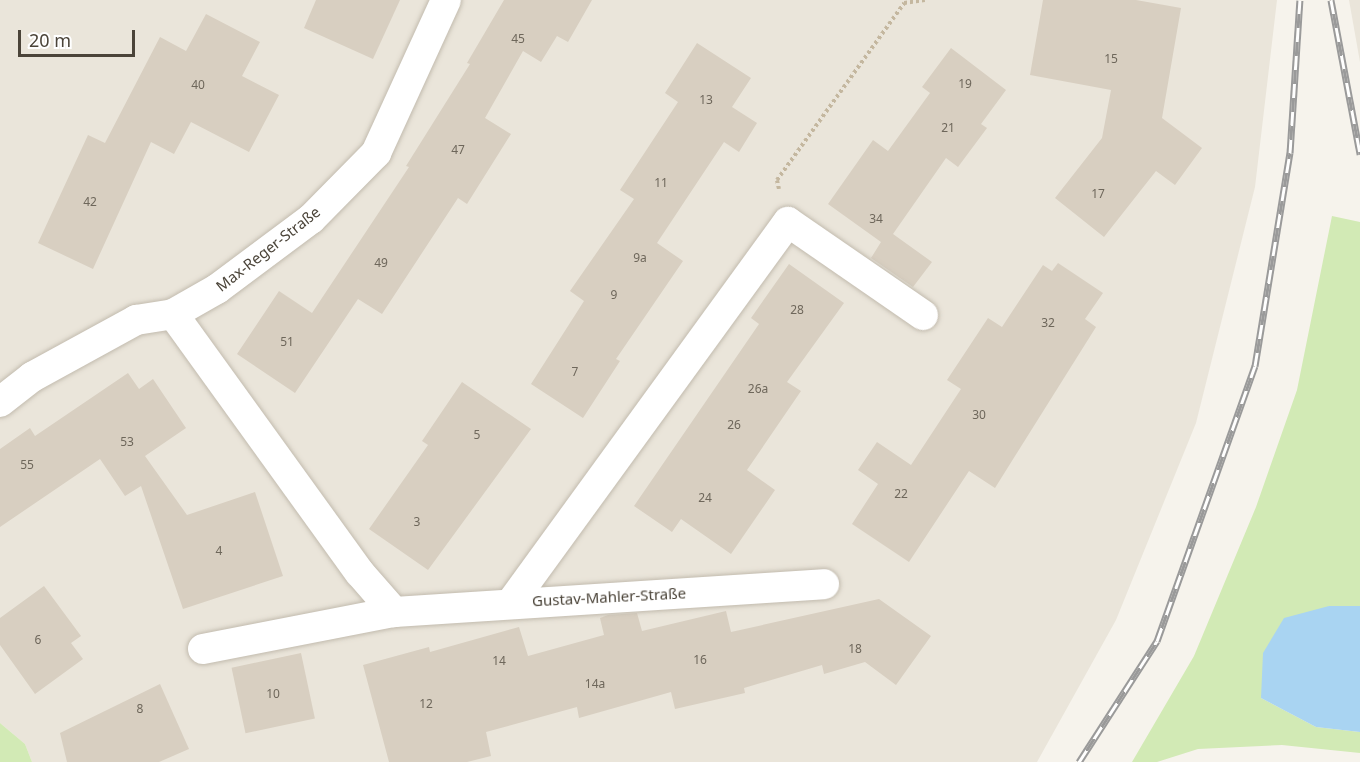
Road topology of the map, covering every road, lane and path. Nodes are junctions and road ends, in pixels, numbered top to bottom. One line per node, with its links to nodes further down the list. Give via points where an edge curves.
1 (446, 0): 4 (street, Max-Reger-Straße, via 376,153 311,219 217,289)
2 (925, 0): 3 (path, via 904,3 777,180)
3 (788, 222): 5 (street); 8 (street)
4 (173, 314): 6 (street, Max-Reger-Straße, via 136,320 32,377); 9 (street, via 360,573)
5 (923, 315)
6 (0, 402)
7 (824, 584): 8 (street, Gustav-Mahler-Straße)
8 (511, 603): 9 (street, Gustav-Mahler-Straße)
9 (394, 612): 10 (street, Gustav-Mahler-Straße)
10 (203, 649)

